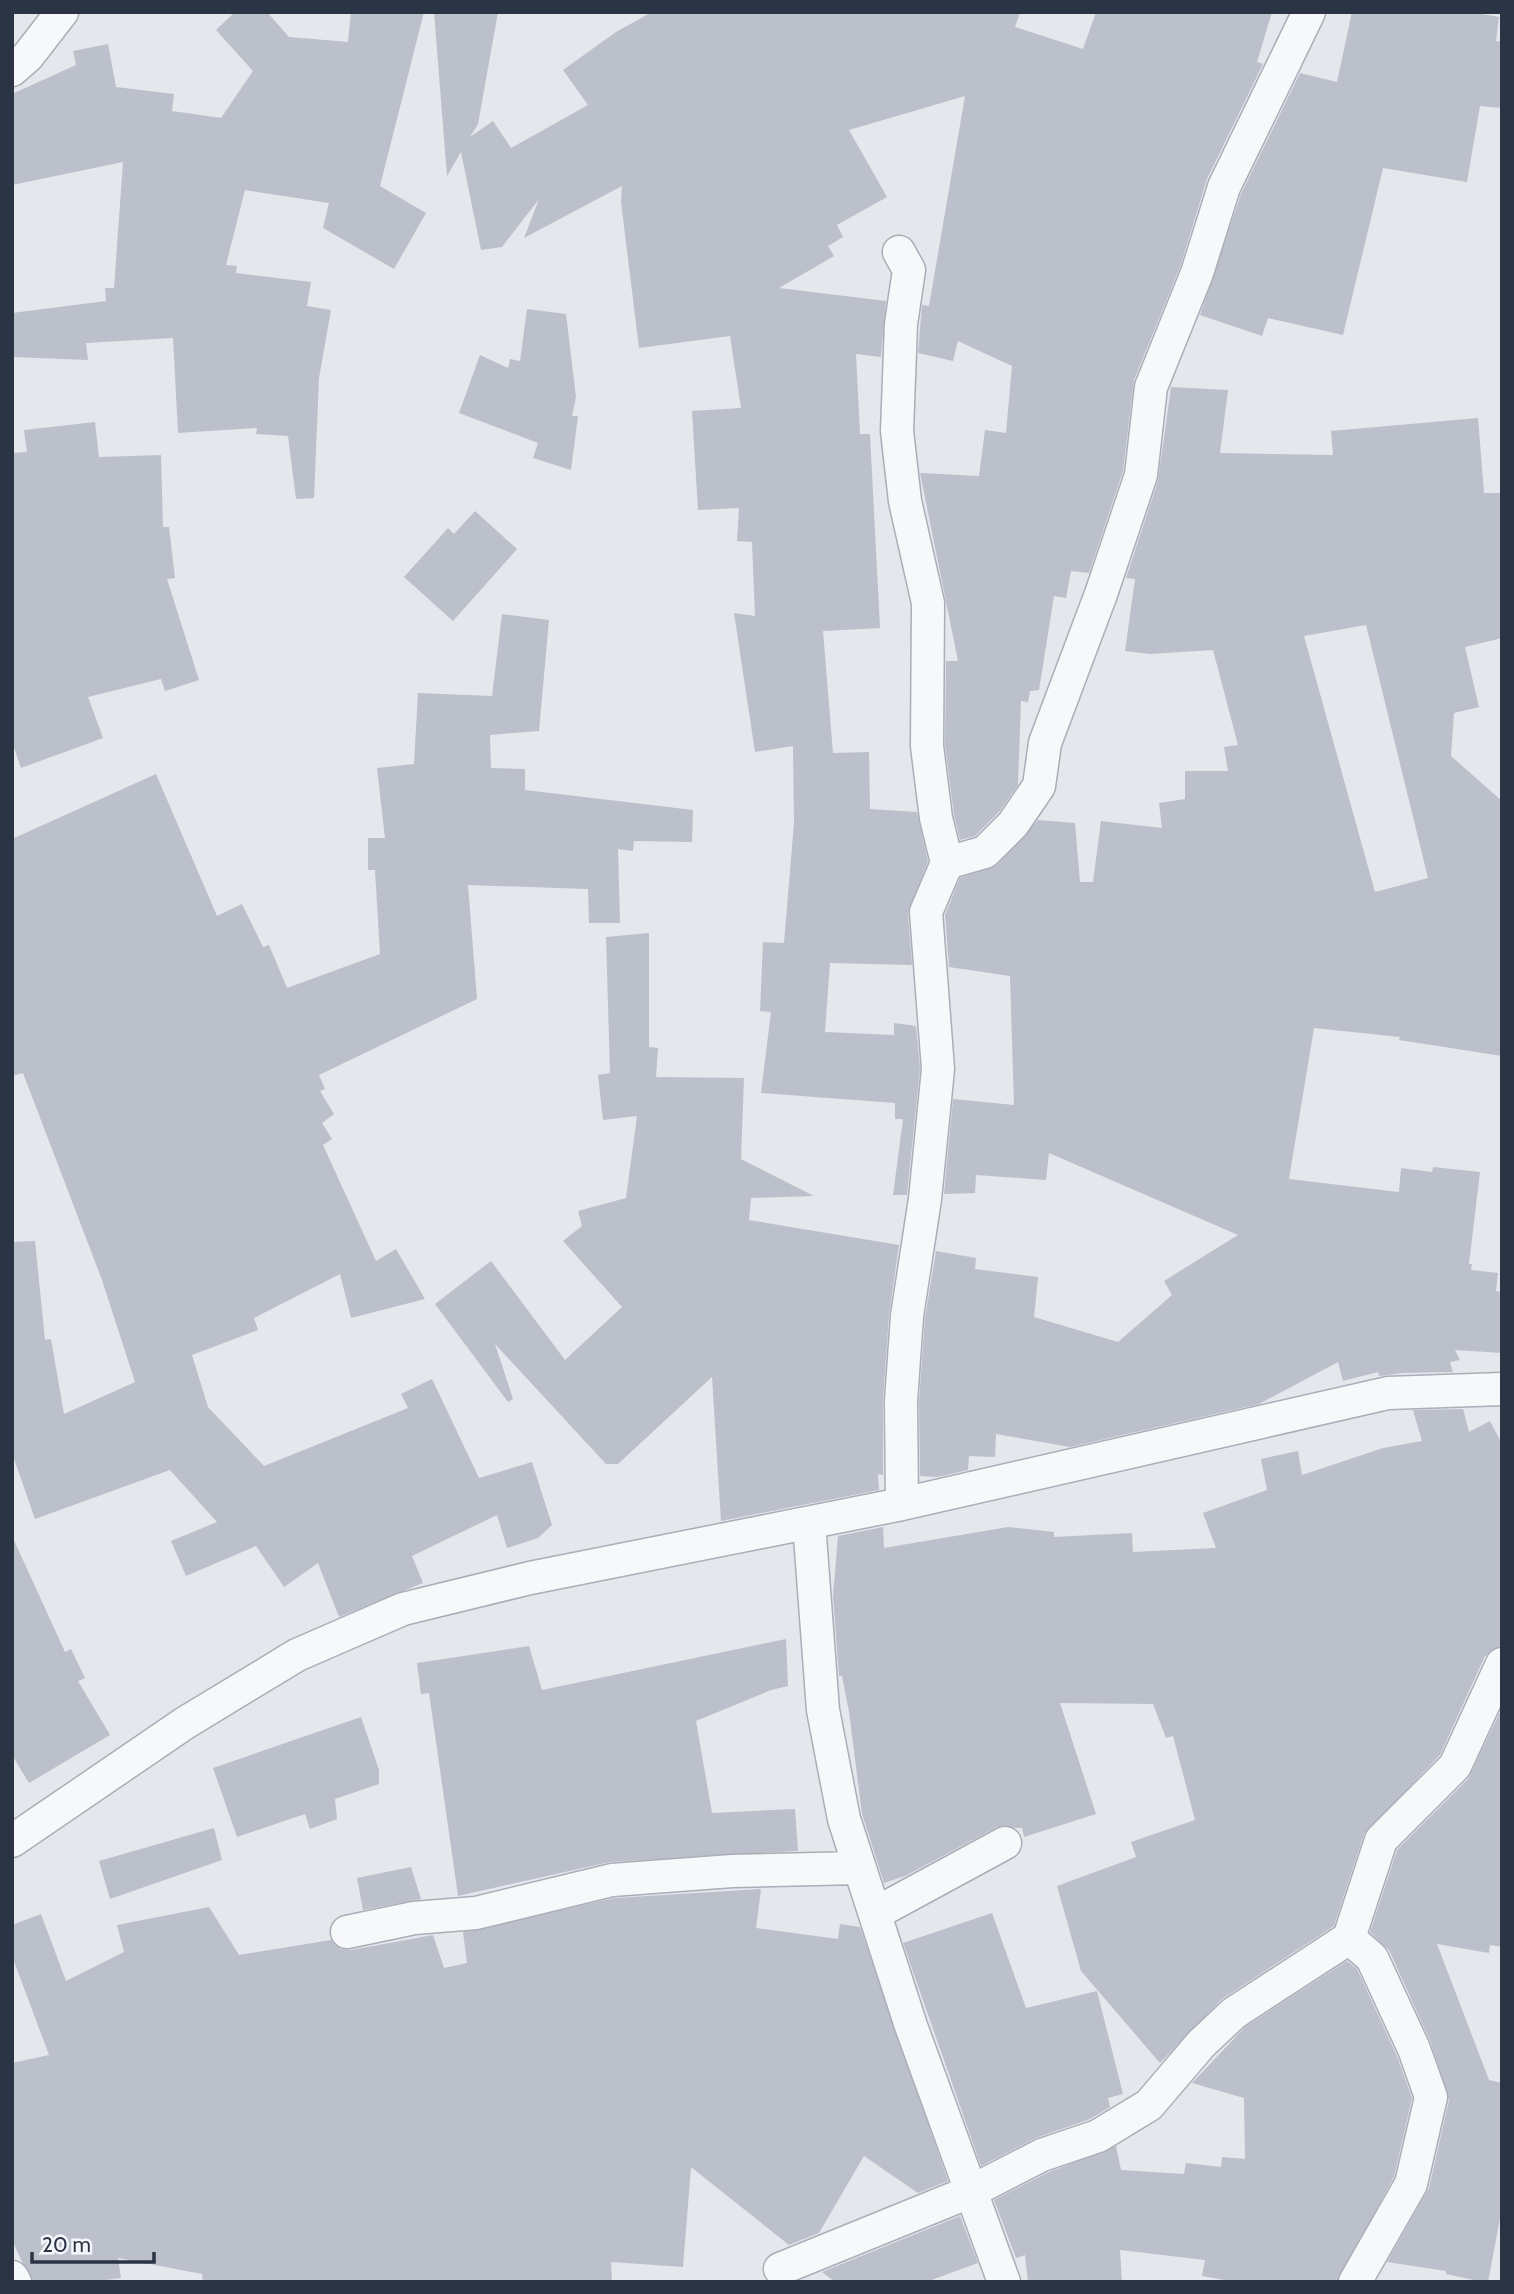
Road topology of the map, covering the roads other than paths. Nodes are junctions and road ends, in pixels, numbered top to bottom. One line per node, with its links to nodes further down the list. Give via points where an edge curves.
1 (62, 12): 3 (street)
2 (1309, 12): 5 (street, via 1224,187 1197,272 1151,387 1141,475 1045,743 1038,786 1013,824 985,852)
3 (12, 70)
4 (899, 251): 5 (street, via 909,270 901,324 897,431 905,501 928,603 927,746)
5 (947, 863): 7 (street, via 926,912 939,1069 907,1316 901,1401)
6 (1502, 1389): 7 (street, via 1388,1393)
7 (902, 1504): 8 (street)
8 (808, 1523): 10 (street, via 530,1578 403,1609 297,1655 185,1723); 12 (street, via 823,1710)
9 (1502, 1664): 15 (street, via 1455,1766 1381,1840)
10 (12, 1841)
11 (1005, 1843): 13 (street)
12 (858, 1868): 13 (street); 14 (street, via 612,1880 476,1913 414,1918)
13 (876, 1913): 16 (street)
14 (347, 1932)
15 (1349, 1938): 16 (street, via 1234,2013 1149,2105 1098,2136 1042,2155); 21 (street, via 1372,1958 1431,2098 1411,2184)
16 (972, 2191): 17 (street); 20 (street)
17 (780, 2269)
18 (12, 2277): 19 (street)
19 (15, 2282)
20 (1004, 2282)
21 (1355, 2282)

